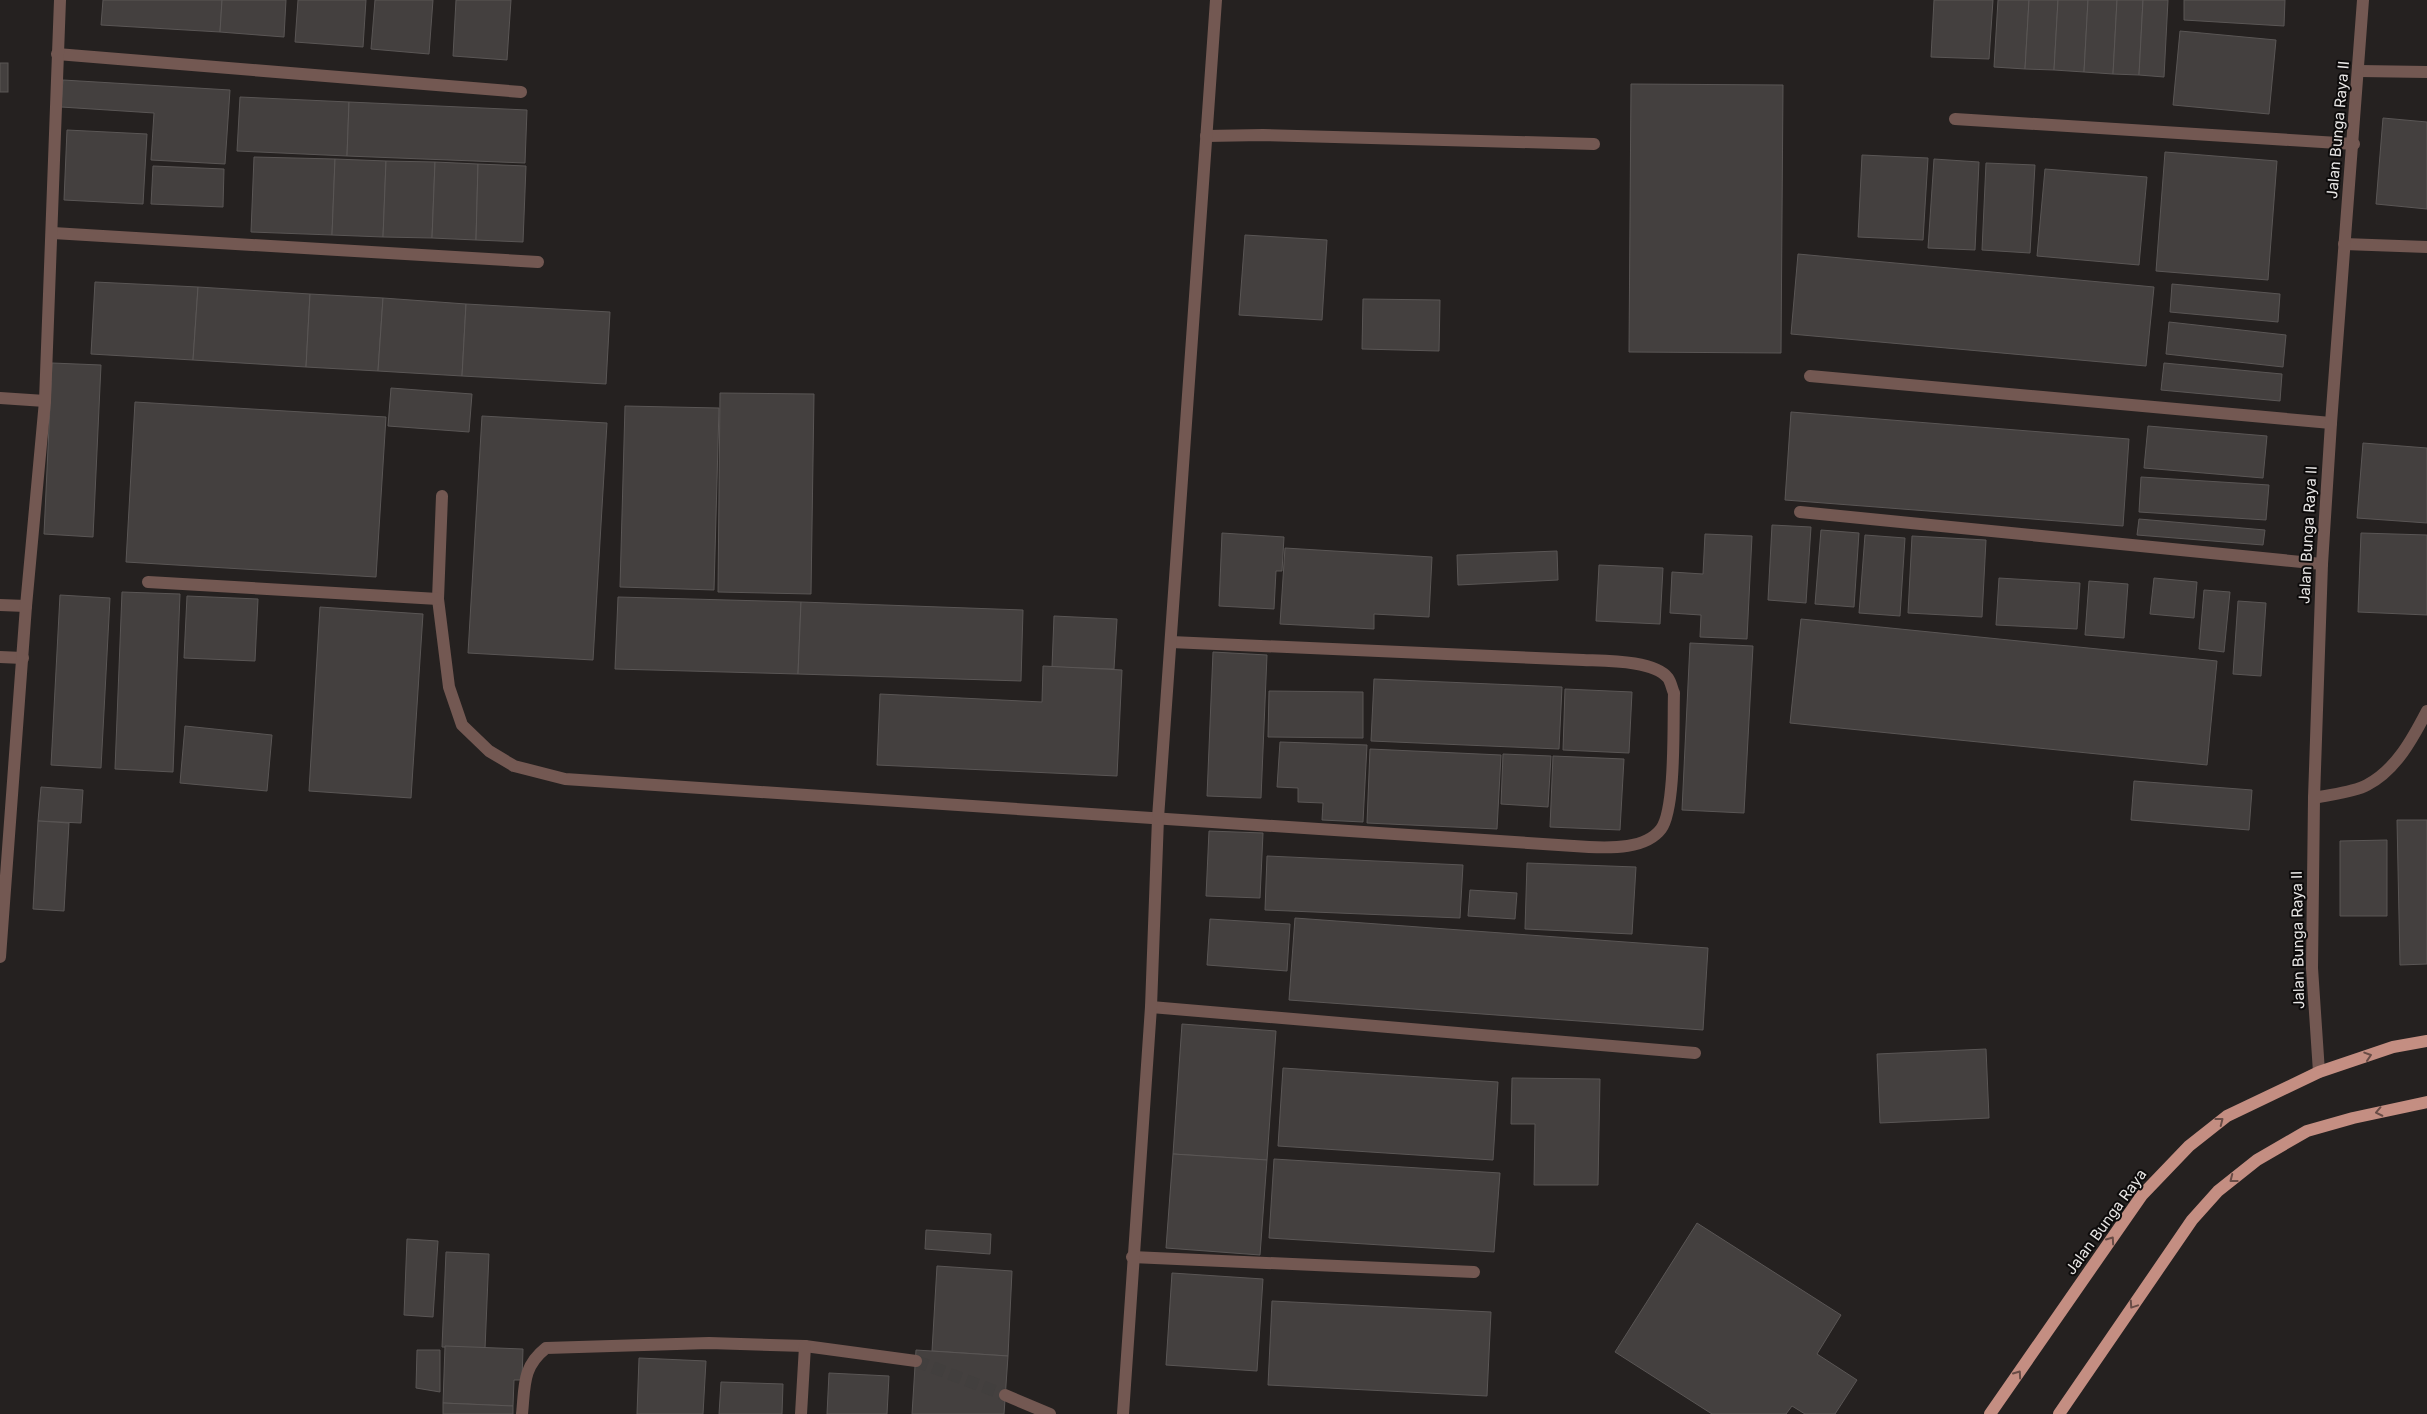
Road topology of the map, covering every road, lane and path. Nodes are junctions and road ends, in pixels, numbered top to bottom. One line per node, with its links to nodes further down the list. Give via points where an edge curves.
1 (60, 0): 4 (street)
2 (1216, 0): 9 (street)
3 (2364, 0): 5 (street, Jalan Bunga Raya II)
4 (57, 54): 7 (street); 12 (street)
5 (2360, 71): 6 (street); 11 (street, Jalan Bunga Raya II)
6 (2427, 72)
7 (521, 92)
8 (1955, 119): 11 (street)
9 (1206, 136): 10 (street); 27 (street)
10 (1594, 144)
11 (2354, 144): 13 (street, Jalan Bunga Raya II)
12 (53, 233): 15 (street); 18 (street)
13 (2344, 244): 14 (street); 19 (street, Jalan Bunga Raya II)
14 (2427, 247)
15 (538, 262)
16 (1810, 376): 19 (street)
17 (0, 398): 18 (street)
18 (46, 401): 26 (street)
19 (2330, 423): 22 (street, Jalan Bunga Raya II)
20 (442, 496): 24 (street)
21 (1800, 512): 22 (street)
22 (2322, 564): 31 (street, Jalan Bunga Raya II)
23 (148, 582): 24 (street)
24 (438, 599): 32 (street, via 449,687 462,725 489,750 514,766 565,779)
25 (0, 605): 26 (street)
26 (26, 606): 29 (street)
27 (1171, 642): 32 (street); 32 (street, via 1583,660 1650,668 1667,678 1674,693 1670,808 1661,830 1644,841 1616,848)
28 (0, 656): 29 (street)
29 (23, 658): 33 (street)
30 (2427, 711): 31 (street, via 2387,773 2366,786)
31 (2314, 798): 37 (street, Jalan Bunga Raya II, via 2312,968)
32 (1158, 818): 34 (street)
33 (0, 957)
34 (1151, 1007): 36 (street); 39 (street)
35 (2427, 1041): 37 (main road, Jalan Bunga Raya, one-way to 35, via 2392,1048)
36 (1695, 1053)
37 (2319, 1072): 48 (main road, Jalan Bunga Raya, one-way to 37, via 2142,1195 2165,1170 2226,1116)
38 (2427, 1102): 49 (main road, one-way to 49, via 2307,1131 2258,1160 2218,1191 2192,1220)
39 (1132, 1257): 40 (street); 47 (street)
40 (1474, 1272)
41 (805, 1346): 42 (street); 44 (street, via 709,1343 546,1348 533,1358 527,1372); 45 (street)
42 (916, 1361)
43 (1005, 1395): 46 (street)
44 (522, 1414)
45 (801, 1414)
46 (1050, 1414)
47 (1123, 1414)
48 (1990, 1414)
49 (2059, 1414)

